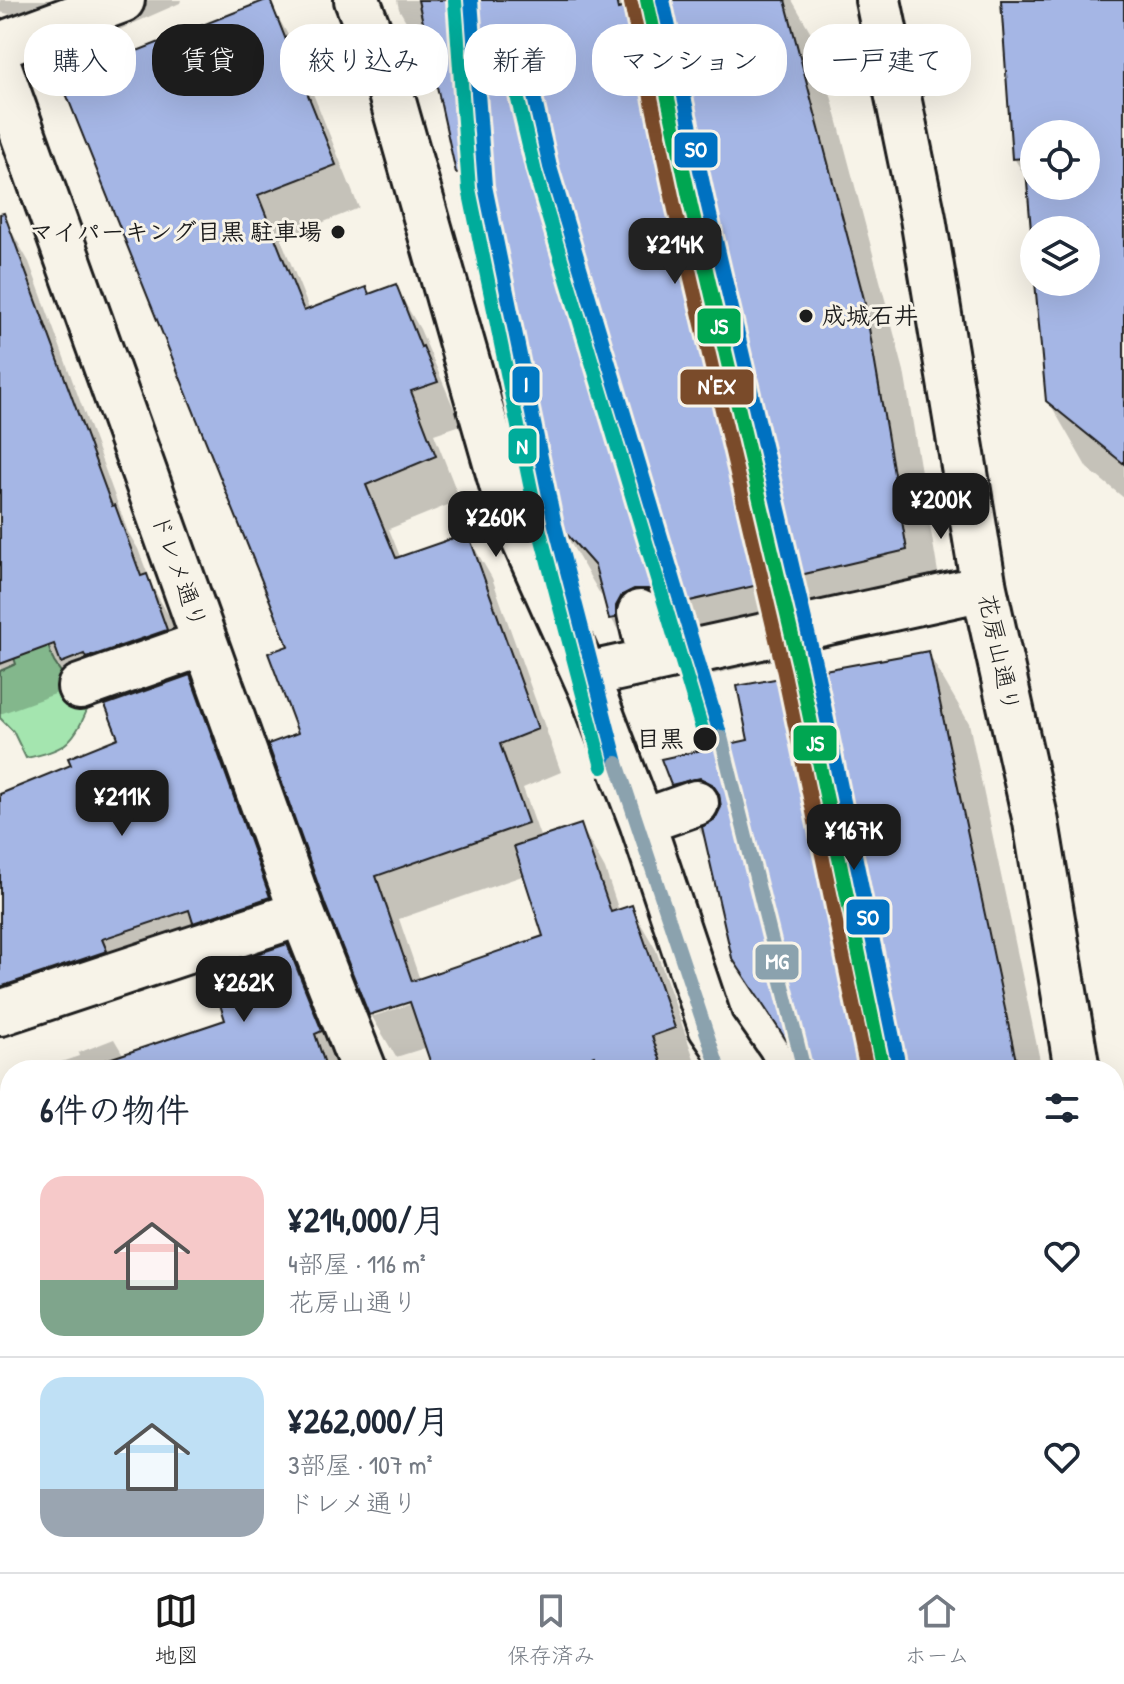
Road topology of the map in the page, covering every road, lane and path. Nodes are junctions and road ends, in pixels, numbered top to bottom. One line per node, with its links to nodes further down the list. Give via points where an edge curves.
1 (122, 0): 4 (street)
2 (357, 0): 10 (street, via 385,73 507,502)
3 (878, 0): 6 (street, 花房山通り, via 923,218)
4 (0, 45)
5 (0, 70): 8 (street, ドレメ通り)
6 (984, 588): 9 (street); 18 (street, 花房山通り, via 1036,822)
7 (640, 613): 9 (street)
8 (205, 643): 11 (street); 14 (street, ドレメ通り)
9 (651, 661): 10 (street)
10 (586, 675): 13 (street)
11 (80, 687)
12 (696, 803): 13 (street)
13 (642, 822): 17 (street, via 711,1027)
14 (302, 913): 15 (street); 16 (street, ドレメ通り)
15 (0, 1013)
16 (360, 1060)
17 (734, 1060)
18 (1075, 1060)

